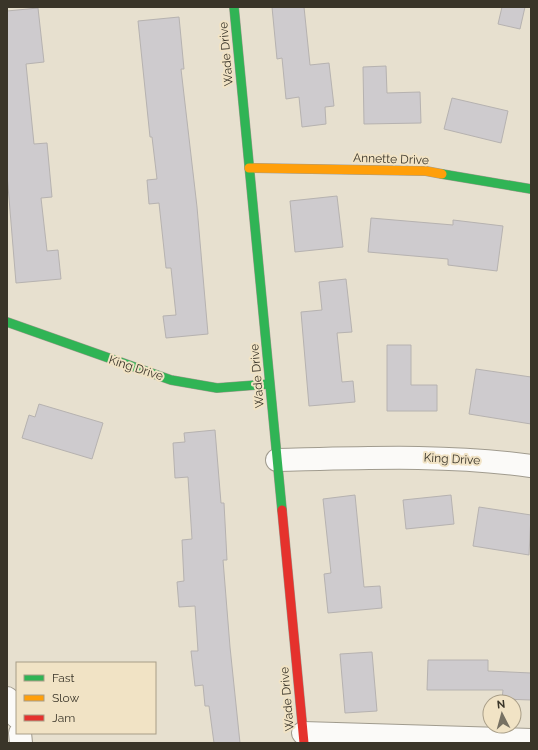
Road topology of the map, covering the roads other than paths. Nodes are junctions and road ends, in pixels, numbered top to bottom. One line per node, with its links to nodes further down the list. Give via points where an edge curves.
1 (234, 7): 2 (street, Wade Drive)
2 (249, 168): 3 (street, Annette Drive, via 426,171); 5 (street, Wade Drive)
3 (531, 189)
4 (7, 322): 5 (street, King Drive, via 171,380 217,388)
5 (269, 384): 6 (street, Wade Drive)
6 (276, 460): 7 (street, King Drive, via 427,457); 10 (street, Wade Drive)
7 (531, 466)
8 (7, 698): 9 (street, via 12,702)
9 (16, 715)
10 (303, 738): 11 (street)
11 (531, 740)

